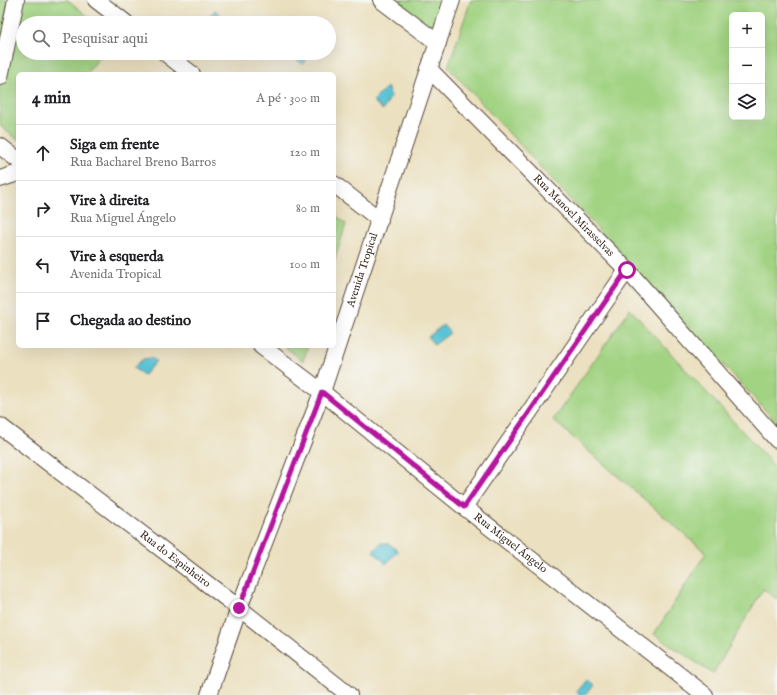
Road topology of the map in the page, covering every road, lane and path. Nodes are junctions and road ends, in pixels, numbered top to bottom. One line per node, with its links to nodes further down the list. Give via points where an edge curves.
1 (16, 0): 10 (street)
2 (96, 0): 5 (street)
3 (381, 0): 6 (street)
4 (452, 0): 6 (street, Avenida Tropical)
5 (117, 16)
6 (438, 43): 8 (street, Avenida Tropical)
7 (174, 60): 9 (street)
8 (429, 69): 16 (street, Avenida Tropical); 17 (street, Rua Manoel Mirasselvas)
9 (189, 72)
10 (0, 77)
11 (0, 146): 12 (street)
12 (16, 158)
13 (16, 174): 14 (street)
14 (0, 179)
15 (336, 186): 16 (street)
16 (380, 220): 19 (street, Avenida Tropical)
17 (627, 270): 21 (street, Rua Manoel Mirasselvas); 22 (street)
18 (264, 348): 19 (street, Rua Miguel Ángelo)
19 (322, 392): 22 (street, Rua Miguel Ángelo); 23 (street, Avenida Tropical)
20 (0, 426): 23 (street, Rua do Espinheiro)
21 (777, 440)
22 (464, 507): 26 (street, Rua Miguel Ángelo)
23 (239, 608): 24 (street, Avenida Tropical); 25 (street, Rua do Espinheiro)
24 (209, 695)
25 (349, 695)
26 (705, 695)

